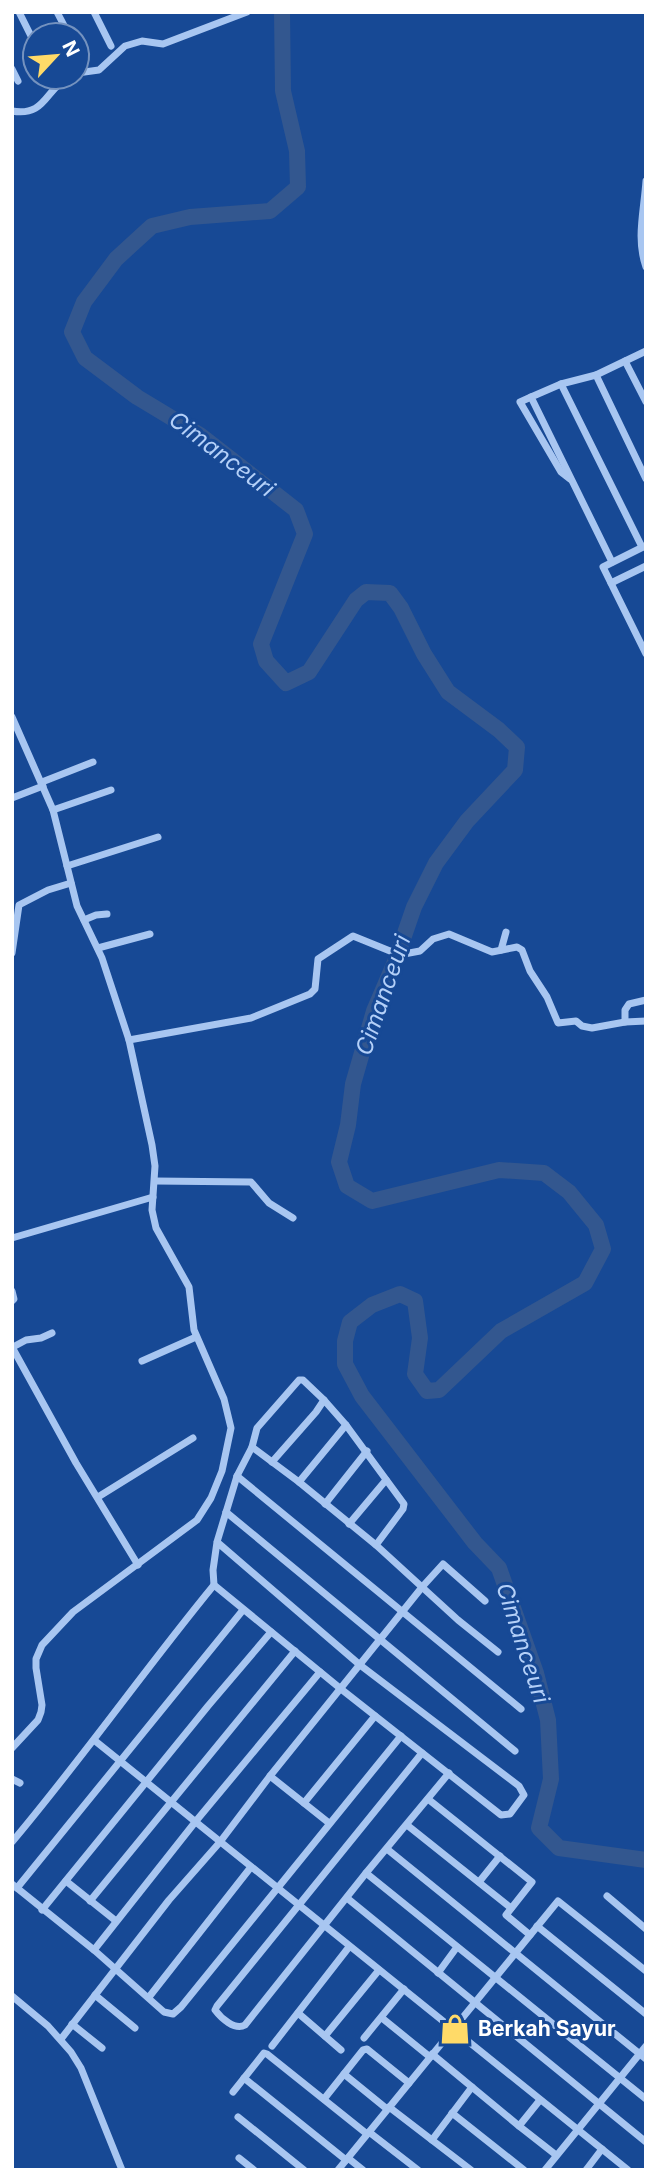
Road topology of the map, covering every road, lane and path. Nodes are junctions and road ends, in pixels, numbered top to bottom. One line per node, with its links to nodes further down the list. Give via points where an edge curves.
1 (94, 12): 3 (street)
2 (247, 12): 5 (street, via 163,44 142,41 125,46)
3 (111, 46)
4 (12, 69): 6 (street)
5 (91, 70)
6 (18, 81)
7 (53, 91): 8 (street, via 41,106 24,113)
8 (12, 111)
9 (646, 181): 10 (street, via 640,241)
10 (646, 267)
11 (646, 351): 12 (street)
12 (625, 360): 13 (street); 16 (street)
13 (596, 375): 14 (street); 17 (street)
14 (561, 384): 15 (street); 19 (street)
15 (531, 397): 18 (street); 18 (street, via 520,402 561,471)
16 (646, 402)
17 (646, 479)
18 (572, 481): 20 (street)
19 (644, 547): 20 (street)
20 (612, 562): 22 (street, via 603,567)
21 (646, 566): 22 (street)
22 (611, 583): 23 (street)
23 (646, 654)
24 (12, 717): 26 (street)
25 (93, 762): 26 (street)
26 (43, 784): 28 (street); 29 (street)
27 (111, 790): 29 (street)
28 (12, 798)
29 (53, 810): 31 (street)
30 (158, 837): 31 (street)
31 (67, 866): 32 (street)
32 (71, 883): 34 (street); 39 (street, via 19,905)
33 (107, 914): 34 (street)
34 (84, 920): 37 (street)
35 (506, 932): 38 (street)
36 (150, 934): 37 (street)
37 (98, 948): 43 (street)
38 (501, 950): 42 (street, via 521,948 558,1023 576,1021 592,1028); 43 (street, via 492,952 449,934 433,939 420,951 404,954 353,936 318,959 315,989 310,994 251,1018)
39 (12, 953)
40 (646, 1000): 42 (street, via 627,1006)
41 (646, 1021): 42 (street)
42 (625, 1022)
43 (129, 1040): 44 (street, via 152,1145)
44 (155, 1181): 45 (street); 46 (street, via 251,1182 269,1203)
45 (153, 1197): 47 (street); 51 (street, via 159,1237 189,1287)
46 (293, 1218)
47 (12, 1238)
48 (12, 1291): 49 (street)
49 (12, 1301)
50 (52, 1333): 52 (street)
51 (197, 1338): 53 (street); 69 (street, via 230,1419 225,1460 197,1520)
52 (13, 1347): 63 (street)
53 (142, 1361)
54 (324, 1400): 55 (street); 57 (street, via 303,1380 297,1382 257,1428); 59 (street)
55 (346, 1425): 58 (street); 62 (street)
56 (193, 1438): 63 (street)
57 (252, 1447): 59 (street); 60 (street)
58 (367, 1451): 61 (street); 64 (street)
59 (272, 1462): 62 (street)
60 (237, 1476): 65 (street); 74 (street)
61 (386, 1480): 66 (street); 68 (street, via 404,1506)
62 (299, 1482): 64 (street)
63 (97, 1497): 69 (street)
64 (325, 1504): 66 (street)
65 (226, 1513): 67 (street); 76 (street)
66 (349, 1524): 68 (street)
67 (217, 1542): 70 (street); 79 (street)
68 (376, 1545): 71 (street)
69 (138, 1565): 86 (street, via 73,1612 42,1645 36,1659 41,1713)
70 (214, 1585): 73 (street); 85 (street)
71 (423, 1587): 72 (street, via 443,1564); 74 (street); 78 (street)
72 (485, 1601)
73 (243, 1610): 75 (street); 89 (street)
74 (403, 1611): 76 (street); 82 (street)
75 (271, 1632): 77 (street); 92 (street)
76 (381, 1640): 79 (street); 87 (street)
77 (295, 1651): 80 (street); 94 (street)
78 (498, 1652)
79 (360, 1665): 81 (street); 90 (street, via 524,1795 510,1814 503,1816)
80 (320, 1672): 81 (street); 96 (street)
81 (341, 1689): 83 (street); 91 (street)
82 (521, 1709)
83 (375, 1716): 84 (street); 95 (street)
84 (401, 1736): 88 (street); 97 (street)
85 (94, 1740): 89 (street); 99 (street)
86 (12, 1748)
87 (515, 1751)
88 (422, 1753): 90 (street); 112 (street)
89 (121, 1762): 92 (street); 107 (street)
90 (449, 1773): 93 (street)
91 (270, 1776): 95 (street); 100 (street)
92 (146, 1782): 94 (street); 105 (street)
93 (428, 1799): 98 (street); 102 (street)
94 (172, 1802): 96 (street); 111 (street)
95 (304, 1803): 97 (street)
96 (196, 1821): 100 (street); 115 (street)
97 (329, 1823): 108 (street)
98 (407, 1825): 101 (street); 106 (street)
99 (12, 1842)
100 (220, 1842): 103 (street); 124 (street)
101 (387, 1849): 104 (street); 123 (street)
102 (500, 1856): 106 (street); 113 (street, via 531,1882)
103 (251, 1867): 108 (street); 132 (street)
104 (366, 1873): 110 (street); 121 (street)
105 (66, 1881): 111 (street); 114 (street)
106 (479, 1882): 113 (street)
107 (15, 1886): 114 (street)
108 (277, 1889): 112 (street); 132 (street, via 177,2012 164,2012)
109 (607, 1896): 118 (street)
110 (347, 1898): 116 (street); 127 (street)
111 (90, 1901): 115 (street)
112 (298, 1906): 116 (street); 116 (street, via 216,2006 217,2013 235,2027 245,2025)
113 (511, 1908): 119 (street, via 506,1915)
114 (42, 1910): 122 (street)
115 (116, 1921): 122 (street)
116 (324, 1926): 120 (street)
117 (537, 1926): 119 (street); 126 (street, via 558,1900); 135 (street)
118 (646, 1929)
119 (530, 1935): 123 (street)
120 (349, 1947): 125 (street); 134 (street)
121 (457, 1947): 127 (street); 128 (street)
122 (94, 1950): 124 (street)
123 (515, 1953): 128 (street); 148 (street)
124 (116, 1969): 130 (street); 132 (street)
125 (379, 1970): 129 (street); 140 (street)
126 (646, 1971)
127 (438, 1973): 133 (street)
128 (495, 1977): 133 (street); 151 (street)
129 (404, 1989): 136 (street); 139 (street)
130 (94, 1995): 137 (street); 138 (street)
131 (12, 1996): 142 (street)
132 (149, 1997)
133 (474, 2003): 139 (street); 158 (street)
134 (298, 2013): 140 (street); 143 (street)
135 (646, 2014)
136 (382, 2018): 141 (street); 147 (street)
137 (72, 2024): 142 (street); 145 (street)
138 (135, 2028)
139 (453, 2029): 147 (street); 157 (street)
140 (326, 2036): 146 (street)
141 (365, 2038)
142 (61, 2039): 171 (street, via 81,2068)
143 (271, 2046)
144 (646, 2046): 148 (street)
145 (102, 2048)
146 (341, 2050)
147 (431, 2056): 152 (street); 153 (street)
148 (643, 2056): 151 (street)
149 (344, 2074): 152 (street, via 367,2049); 155 (street); 159 (street)
150 (244, 2078): 154 (street); 155 (street, via 264,2053); 170 (street)
151 (620, 2078): 156 (street); 158 (street)
152 (409, 2083): 159 (street)
153 (472, 2087): 160 (street); 162 (street)
154 (233, 2092)
155 (324, 2099): 164 (street)
156 (646, 2099)
157 (540, 2100): 162 (street); 163 (street)
158 (599, 2105): 163 (street); 166 (street)
159 (388, 2108): 164 (street); 165 (street)
160 (452, 2113): 165 (street); 178 (street)
161 (238, 2117): 173 (street)
162 (519, 2126): 168 (street)
163 (578, 2130): 167 (street); 168 (street)
164 (368, 2133): 170 (street); 176 (street)
165 (432, 2140): 177 (street)
166 (646, 2142)
167 (602, 2149): 180 (street); 181 (street)
168 (556, 2155): 179 (street)
169 (239, 2158): 172 (street)
170 (347, 2159): 174 (street); 175 (street)
171 (122, 2170)
172 (254, 2170)
173 (304, 2170)
174 (338, 2170)
175 (363, 2170)
176 (418, 2170)
177 (471, 2170)
178 (524, 2170)
179 (544, 2170)
180 (586, 2170)
181 (628, 2170)

